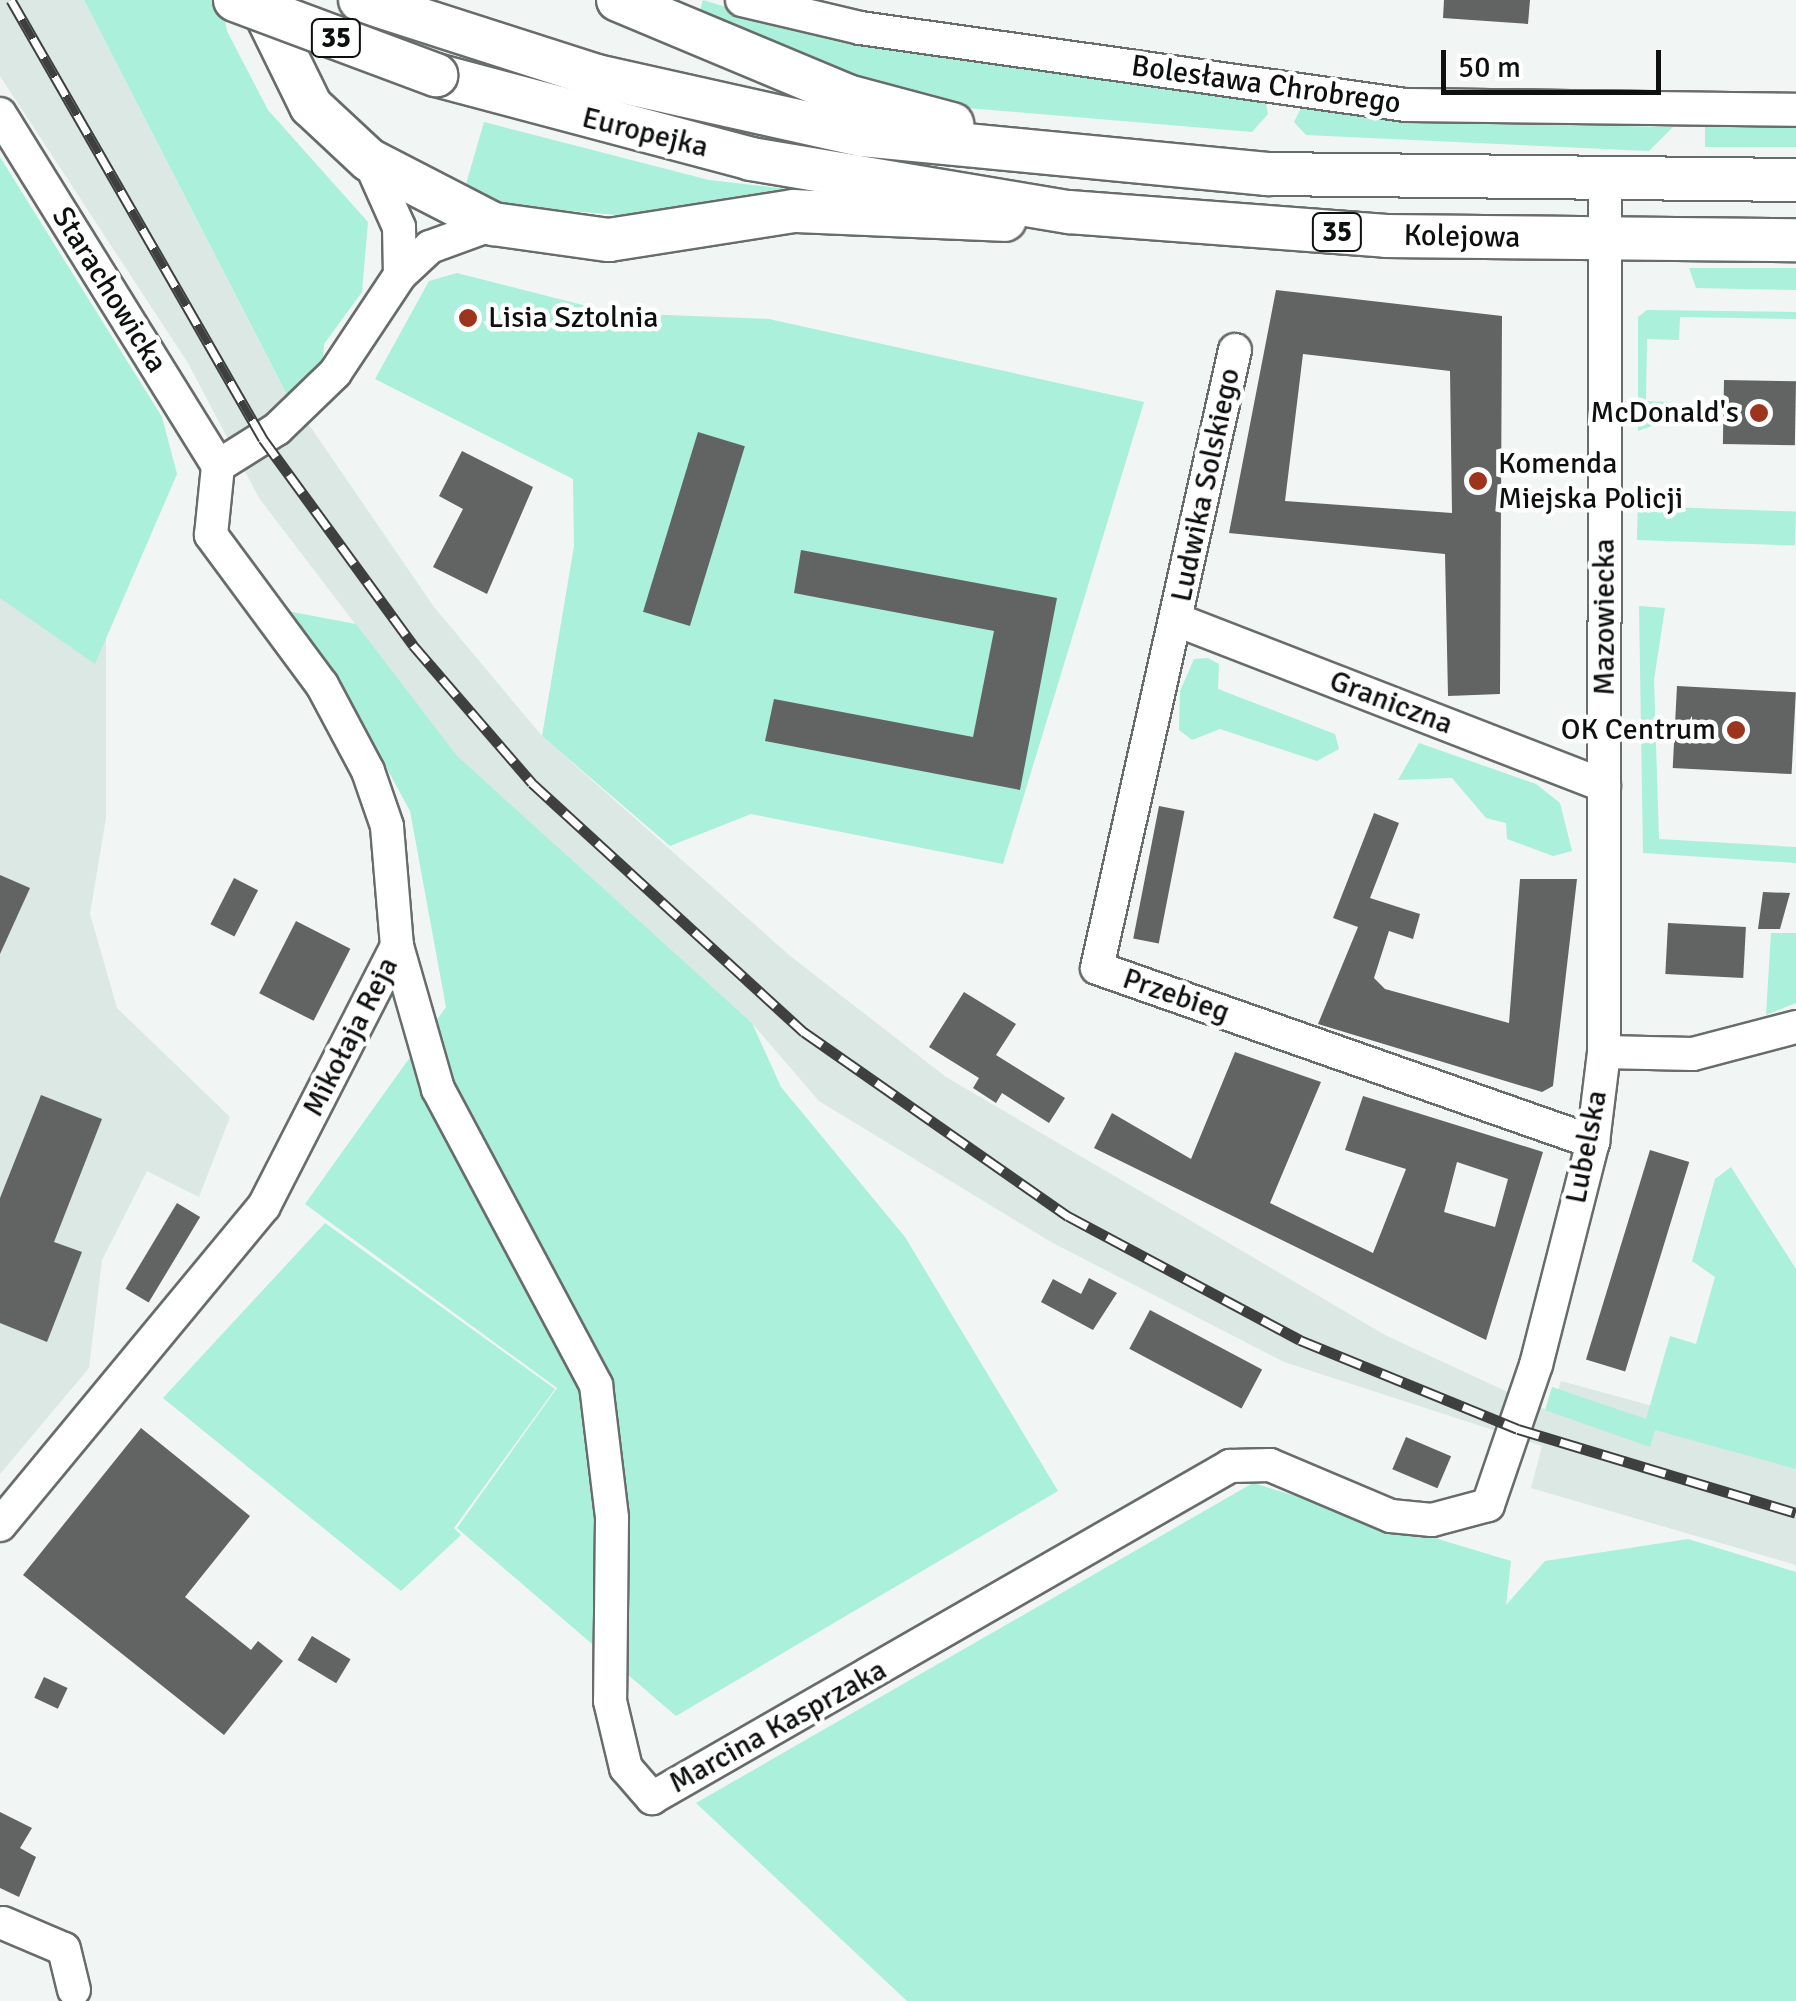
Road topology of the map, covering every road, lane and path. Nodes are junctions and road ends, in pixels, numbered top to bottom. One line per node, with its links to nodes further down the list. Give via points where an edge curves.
1 (235, 0): 12 (main road, Europejka / 35, bridge, via 436,75 750,158)
2 (259, 0): 9 (main road, via 310,106)
3 (360, 0): 8 (main road, Europejka / 35, via 431,26 761,116)
4 (618, 0): 8 (main road, via 847,96)
5 (742, 0): 6 (street, Bolesława Chrobrego, via 860,28 1406,105)
6 (1796, 110)
7 (0, 114): 18 (street, Starachowicka)
8 (1088, 157): 11 (main road, Kolejowa / 35, via 1286,175)
9 (369, 160): 13 (main road); 16 (street, via 399,227)
10 (1796, 180): 11 (main road, Kolejowa / 35)
11 (1605, 182): 14 (street, Mazowiecka)
12 (1069, 212): 13 (main road, via 943,222 794,211 608,240); 14 (main road, Kolejowa / 35, via 1386,236)
13 (493, 224): 16 (street, via 430,247)
14 (1605, 240): 15 (main road, Kolejowa / 35); 20 (street, Mazowiecka)
15 (1796, 240)
16 (400, 274): 18 (street, via 335,373 277,428)
17 (1236, 350): 19 (street, Ludwika Solskiego)
18 (218, 466): 21 (street, Mikołaja Reja, via 210,535 322,685 368,770 388,826)
19 (1177, 620): 20 (street, Graniczna); 24 (street, Przebieg, via 1097,968)
20 (1604, 786): 23 (street, Mazowiecka)
21 (397, 946): 25 (street, Marcina Kasprzaka, via 438,1089 596,1385 612,1518 610,1700 626,1768 652,1798 1230,1466 1270,1465 1391,1516 1432,1520 1488,1504); 26 (street, Mikołaja Reja, via 264,1206)
22 (1796, 1027): 23 (street, Lubelska, via 1692,1054)
23 (1604, 1052): 24 (street, Lubelska)
24 (1593, 1142): 25 (street, Lubelska)
25 (1518, 1429)
26 (0, 1525)
27 (1, 1921): 28 (street, via 64,1950)
28 (74, 1990)

